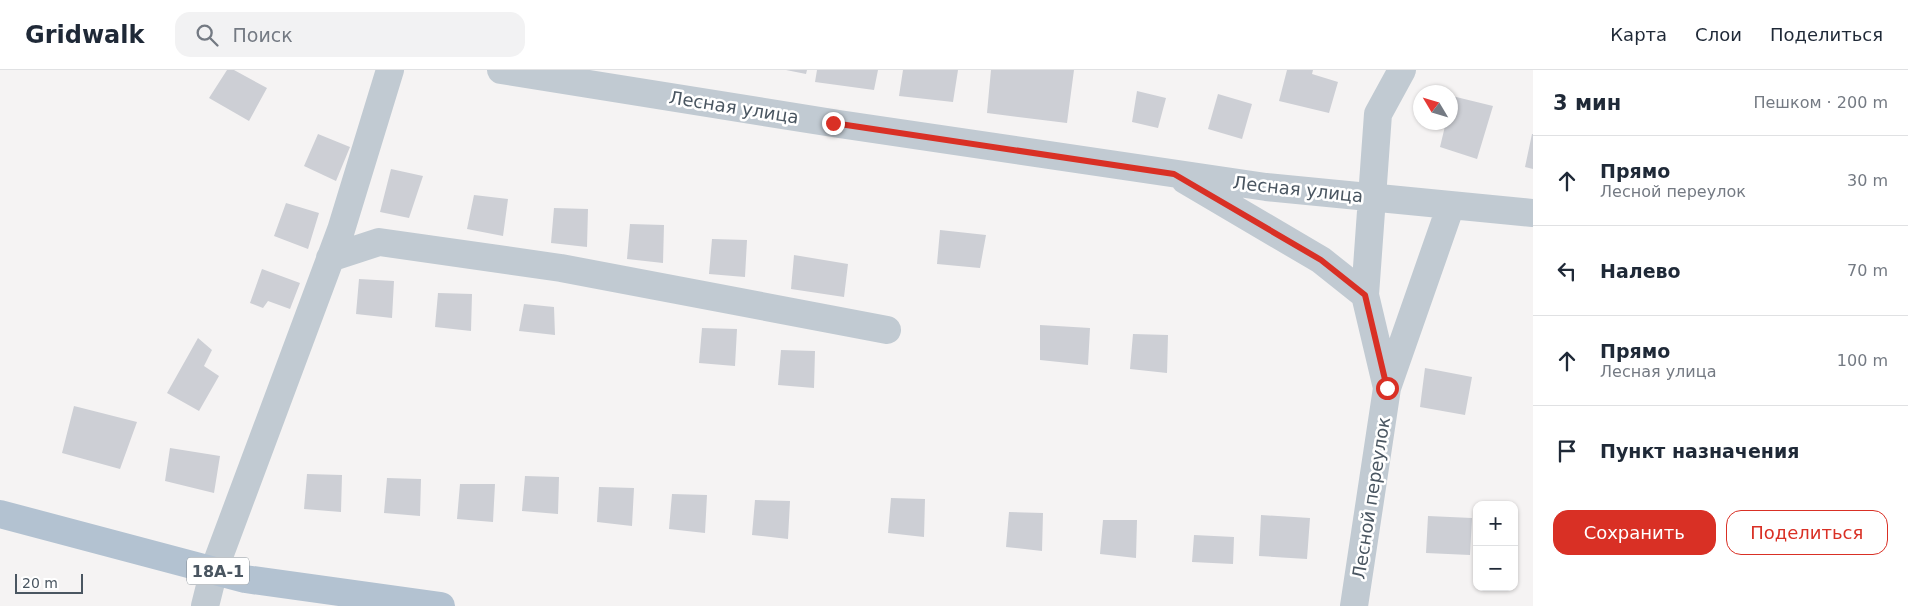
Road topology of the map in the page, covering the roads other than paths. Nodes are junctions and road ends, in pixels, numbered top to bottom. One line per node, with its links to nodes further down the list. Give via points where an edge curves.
1 (390, 70): 8 (street)
2 (501, 70): 4 (street, Лесная улица)
3 (1402, 70): 5 (street, Лесной переулок, via 1378,114)
4 (1174, 174): 5 (street, Лесная улица, via 1266,188); 9 (street, via 1321,260)
5 (1372, 198): 6 (street, Лесная улица); 9 (street, Лесной переулок)
6 (1451, 205): 7 (street, Лесная улица); 11 (street)
7 (1533, 213)
8 (330, 258): 10 (street, via 379,242 561,268); 13 (street)
9 (1365, 295): 11 (street, Лесной переулок)
10 (887, 330)
11 (1387, 388): 16 (street, Лесной переулок)
12 (0, 514): 13 (main road, 18А-1)
13 (214, 570): 14 (street); 15 (main road, 18А-1, via 246,579)
14 (205, 606)
15 (441, 606)
16 (1354, 606)

